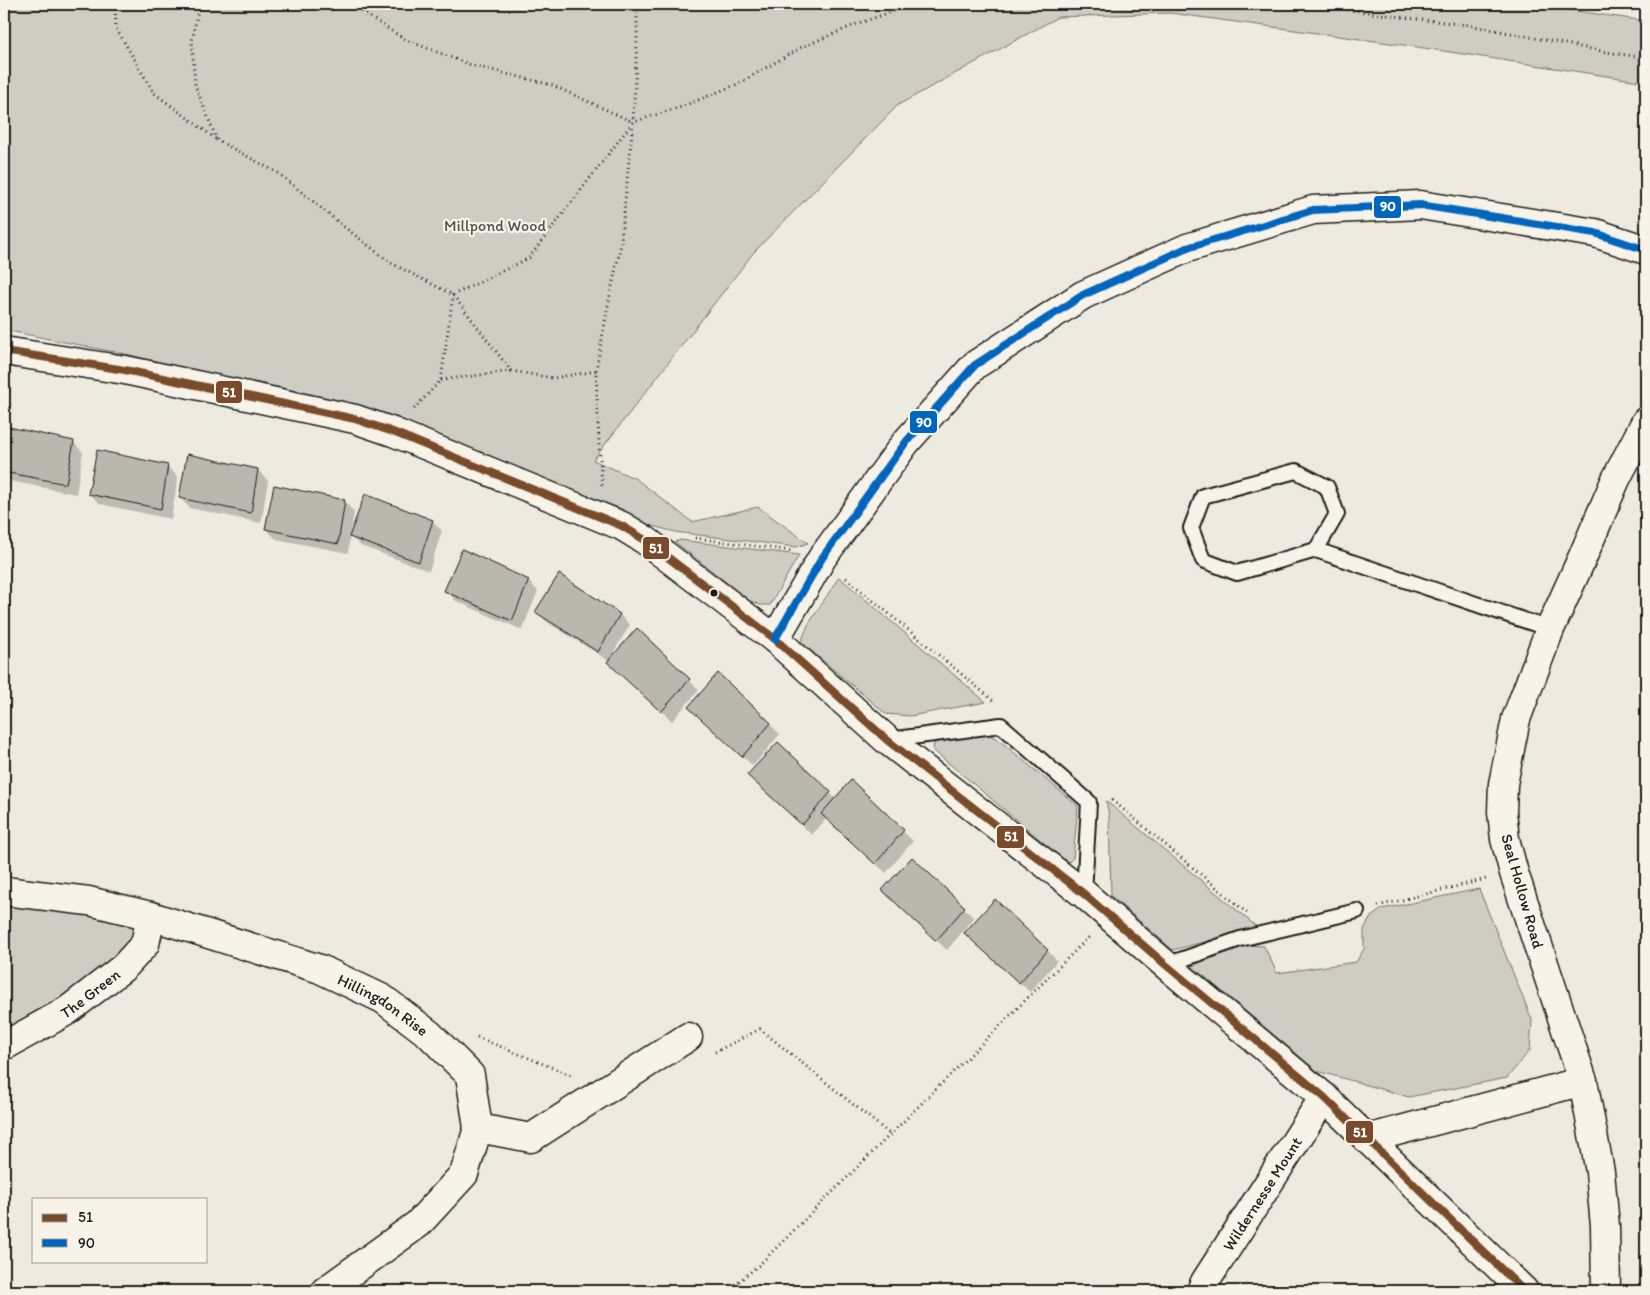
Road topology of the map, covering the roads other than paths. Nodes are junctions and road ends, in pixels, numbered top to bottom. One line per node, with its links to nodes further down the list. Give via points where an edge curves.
1 (1646, 250): 6 (street, via 1595,233 1420,205 1313,210 1187,248 1083,295 975,365 906,442 822,558)
2 (4, 351): 6 (street, via 125,370 355,419 393,432 622,526 645,540)
3 (1646, 421): 5 (street, Seal Hollow Road, via 1616,478)
4 (1316, 550): 4 (lane, via 1237,573 1203,560 1192,528 1203,496 1296,470 1327,487 1337,514); 5 (lane)
5 (1550, 629): 15 (street, Seal Hollow Road, via 1516,719 1503,784 1502,812 1514,872)
6 (775, 640): 7 (street)
7 (886, 740): 9 (street); 9 (lane, via 1001,725 1089,802)
8 (4, 891): 11 (street, Hillingdon Rise, via 89,901)
9 (1084, 894): 12 (street)
10 (1358, 911): 12 (lane, via 1240,939)
11 (151, 916): 14 (street, The Green, via 145,944 124,967 66,1012); 17 (street, Hillingdon Rise, via 320,969 383,999 430,1034 470,1075)
12 (1166, 965): 16 (street)
13 (688, 1037): 17 (street, via 531,1138)
14 (4, 1046)
15 (1583, 1080): 18 (street); 22 (street, Seal Hollow Road, via 1600,1172)
16 (1324, 1097): 18 (street); 20 (street, Wildernesse Mount)
17 (478, 1128): 19 (street, Hillingdon Rise, via 464,1174 418,1224)
18 (1367, 1138): 21 (street)
19 (325, 1291)
20 (1201, 1291)
21 (1524, 1291)
22 (1606, 1291)

